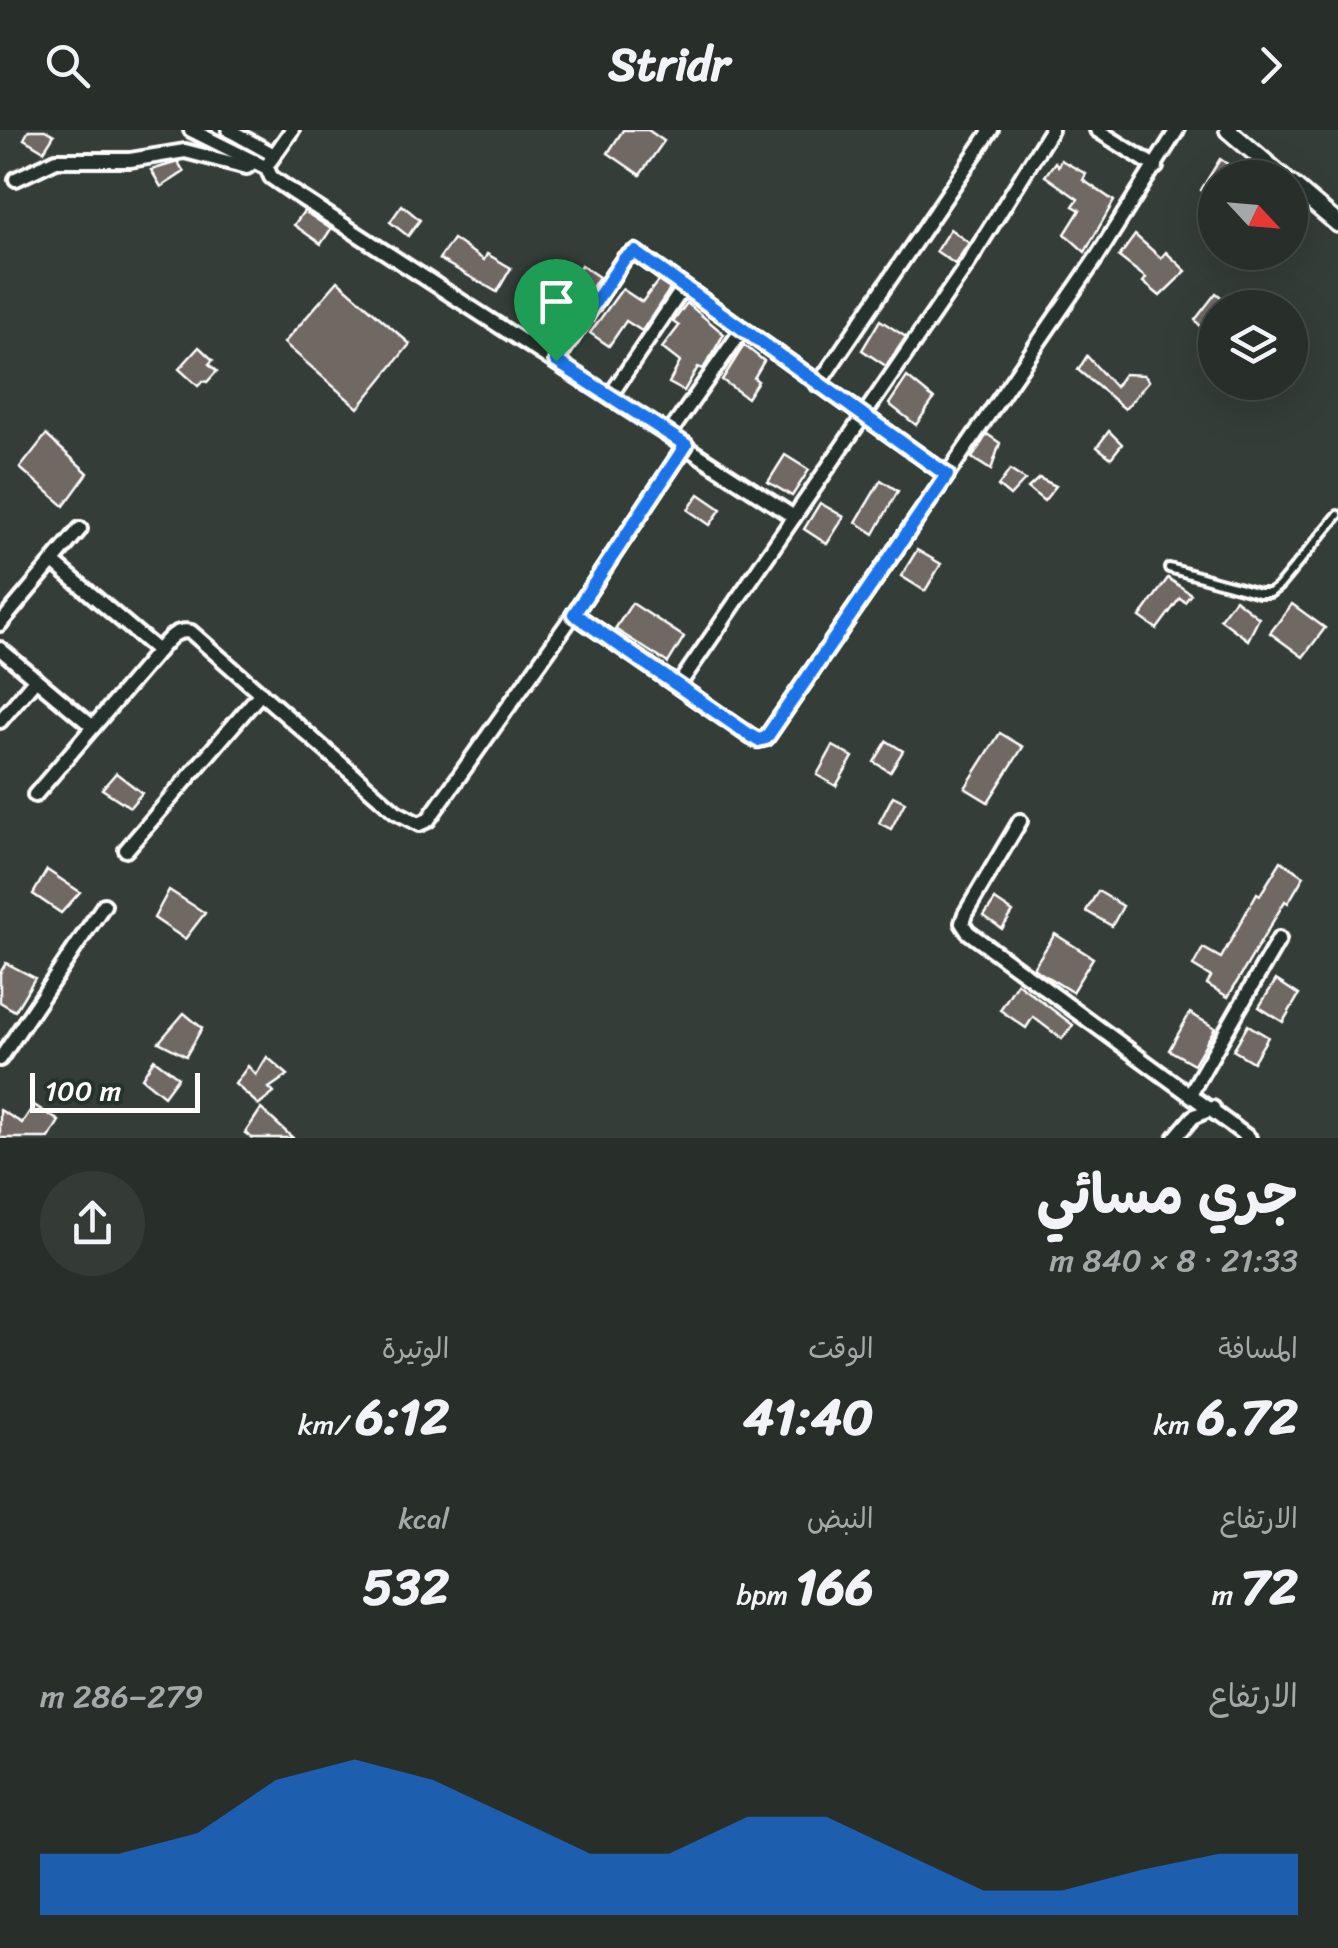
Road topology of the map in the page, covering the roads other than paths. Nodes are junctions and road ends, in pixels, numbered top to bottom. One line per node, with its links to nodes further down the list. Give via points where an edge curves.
1 (229, 130): 11 (street)
2 (292, 130): 11 (street)
3 (991, 130): 19 (street)
4 (1052, 130): 21 (street)
5 (1097, 130): 12 (street)
6 (1177, 130): 12 (street)
7 (1228, 130): 10 (street)
8 (196, 132): 9 (street); 11 (street)
9 (193, 152): 11 (street, via 247,168); 13 (street, via 70,158)
10 (1263, 160)
11 (265, 162): 18 (street, via 271,176 294,193)
12 (1156, 168): 24 (street)
13 (16, 179)
14 (1308, 198): 15 (street)
15 (1338, 224)
16 (684, 288): 17 (street); 18 (street, via 635,252 628,254); 20 (street)
17 (742, 330): 19 (street); 22 (street)
18 (556, 361): 20 (street)
19 (818, 384): 21 (street)
20 (610, 396): 22 (street)
21 (864, 416): 24 (street); 26 (street)
22 (669, 434): 23 (street)
23 (686, 445): 26 (street); 30 (street)
24 (947, 475): 35 (street, via 766,738 751,736)
25 (1338, 515): 29 (lane, via 1270,593)
26 (794, 517): 35 (street)
27 (80, 529): 28 (street)
28 (53, 562): 31 (street); 33 (street)
29 (1169, 568)
30 (574, 614): 35 (street); 36 (street, via 419,824 396,812)
31 (0, 624)
32 (0, 649): 34 (street)
33 (158, 651): 36 (street, via 174,633 191,632); 38 (street)
34 (35, 680): 37 (street); 38 (street)
35 (678, 686)
36 (261, 693): 41 (street)
37 (0, 721)
38 (93, 727): 39 (street)
39 (35, 795)
40 (1020, 820): 45 (street, via 962,923)
41 (126, 850)
42 (104, 905): 44 (street)
43 (1279, 939): 45 (street)
44 (0, 1059)
45 (1191, 1092): 46 (street)
46 (1213, 1108): 47 (street); 48 (street)
47 (1175, 1138)
48 (1250, 1138)

